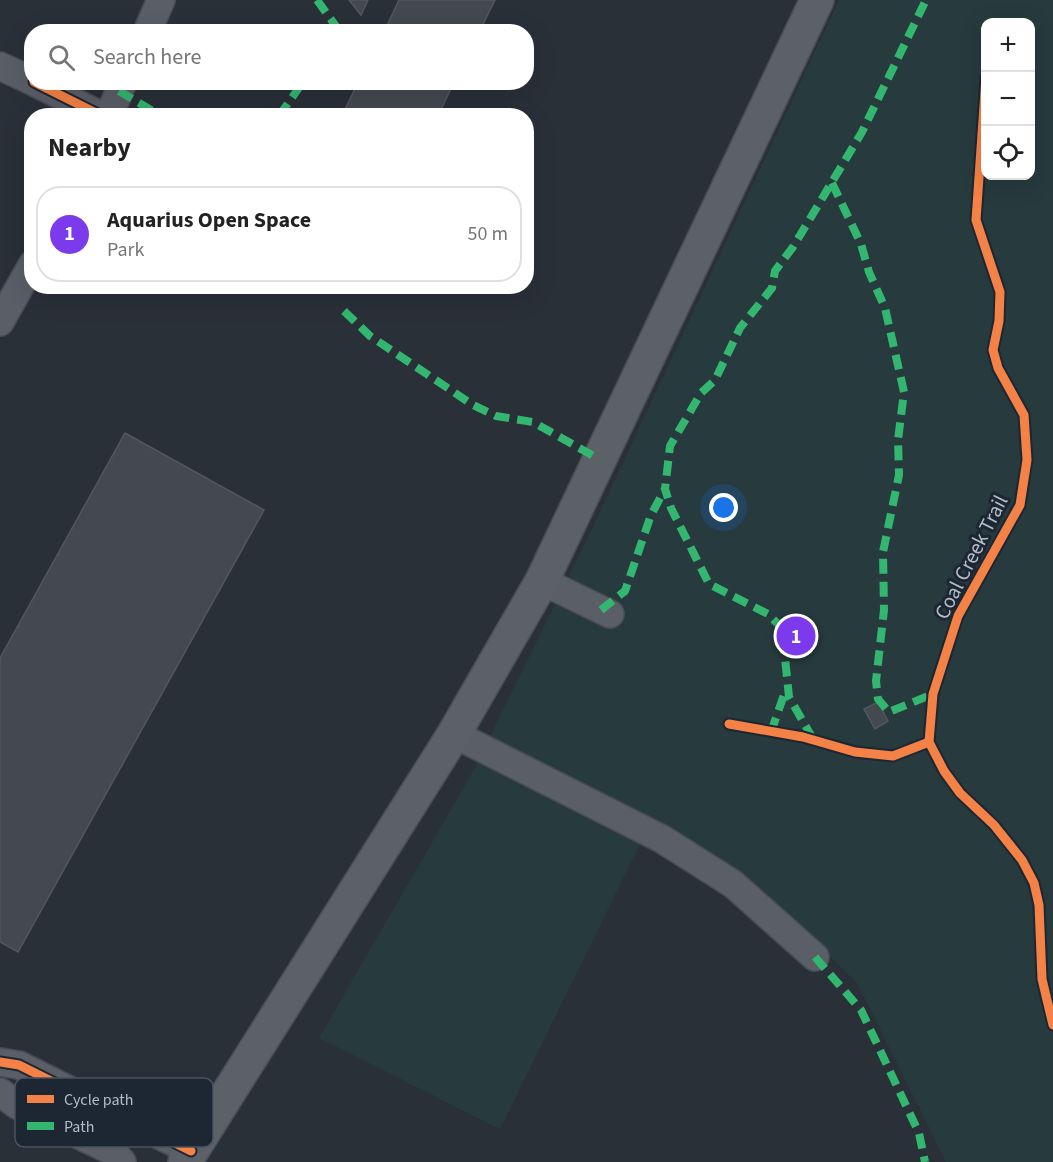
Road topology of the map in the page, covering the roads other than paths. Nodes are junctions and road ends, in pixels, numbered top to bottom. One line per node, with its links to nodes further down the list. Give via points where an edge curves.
1 (161, 0): 3 (street)
2 (817, 0): 12 (main road)
3 (150, 24)
4 (0, 66): 5 (street)
5 (24, 78)
6 (49, 90): 8 (street)
7 (120, 90): 9 (street)
8 (86, 108)
9 (112, 108)
10 (24, 279): 11 (street)
11 (0, 322)
12 (542, 581): 13 (street); 14 (main road)
13 (610, 614)
14 (454, 734): 15 (street, via 662,839 733,884); 20 (main road)
15 (815, 957)
16 (0, 1062): 17 (street, via 18,1065)
17 (42, 1078)
18 (0, 1092): 19 (street)
19 (15, 1104)
20 (213, 1116)
21 (104, 1147): 24 (street)
22 (171, 1147): 23 (street)
23 (188, 1156)
24 (122, 1162)

